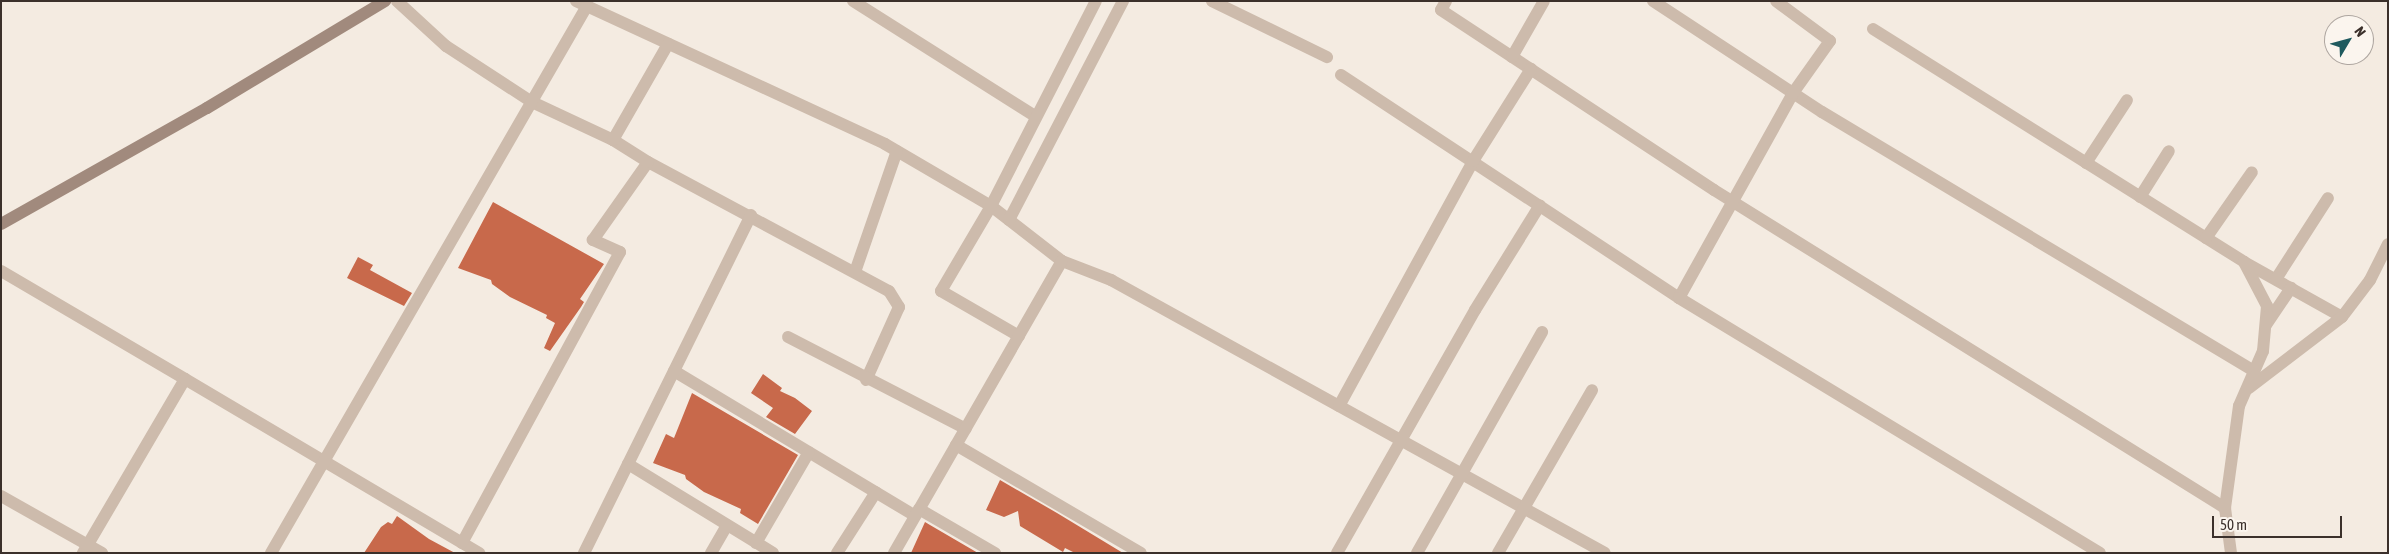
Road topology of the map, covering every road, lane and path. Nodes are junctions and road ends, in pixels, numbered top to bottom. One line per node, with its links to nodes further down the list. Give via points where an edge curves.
1 (386, 1): 36 (street, via 207,108)
2 (397, 1): 20 (street, via 446,46)
3 (853, 1): 21 (street)
4 (1096, 1): 21 (street)
5 (1123, 1): 35 (street)
6 (1212, 1): 14 (street)
7 (1446, 1): 15 (street, via 1442,10)
8 (1544, 1): 15 (street)
9 (1652, 1): 18 (street)
10 (1776, 1): 18 (street, via 1830,41)
11 (581, 4): 13 (street); 20 (street)
12 (1873, 29): 27 (street)
13 (668, 44): 22 (street); 24 (street)
14 (1326, 57)
15 (1512, 57): 16 (street)
16 (1531, 69): 25 (street); 31 (street)
17 (1341, 75): 25 (street)
18 (1793, 92): 31 (street); 52 (street)
19 (2127, 100): 27 (street)
20 (532, 102): 22 (street); 62 (street)
21 (1034, 116): 32 (street)
22 (613, 140): 26 (street)
23 (2169, 150): 29 (street)
24 (897, 151): 32 (street); 42 (street)
25 (1473, 161): 33 (street); 57 (street)
26 (648, 162): 34 (street); 71 (street, via 593,240 620,252)
27 (2086, 163): 29 (street)
28 (2252, 172): 37 (street)
29 (2140, 197): 37 (street)
30 (2328, 198): 43 (street)
31 (1731, 201): 45 (street); 68 (street)
32 (991, 206): 35 (street); 49 (street, via 941,291)
33 (1540, 206): 45 (street); 59 (street, via 1475,310)
34 (751, 215): 42 (street); 51 (street)
35 (1009, 220): 39 (street)
36 (1, 224)
37 (2206, 238): 40 (street)
38 (2388, 244): 46 (street, via 2370,280)
39 (1062, 261): 49 (street); 57 (street, via 1112,280)
40 (2244, 262): 43 (street); 47 (street, via 2267,306)
41 (1, 271): 53 (street)
42 (855, 272): 54 (street, via 889,291 899,307)
43 (2276, 279): 44 (street)
44 (2290, 288): 46 (street); 47 (street)
45 (1679, 298): 88 (street)
46 (2342, 317): 55 (street)
47 (2265, 326): 52 (street, via 2263,351)
48 (1542, 332): 64 (street)
49 (1019, 336): 58 (street)
50 (788, 337): 54 (street)
51 (674, 371): 61 (street); 63 (street)
52 (2254, 371): 55 (street)
53 (185, 379): 62 (street); 73 (street)
54 (866, 380): 58 (street)
55 (2246, 389): 68 (street, via 2240,406)
56 (1592, 390): 67 (street)
57 (1339, 406): 59 (street)
58 (966, 429): 60 (street)
59 (1402, 441): 64 (street); 84 (street)
60 (956, 445): 69 (street); 83 (street)
61 (809, 452): 65 (street); 72 (street)
62 (325, 462): 71 (street); 75 (street)
63 (628, 464): 70 (street); 77 (street)
64 (1462, 475): 67 (street); 85 (street)
65 (876, 492): 69 (street); 80 (street)
66 (1, 496): 73 (street)
67 (1524, 508): 86 (street); 87 (street)
68 (2225, 508): 89 (street)
69 (917, 512): 81 (street); 82 (street)
70 (727, 525): 72 (street); 78 (street)
71 (462, 543): 76 (street)
72 (756, 543): 79 (street)
73 (85, 549): 74 (street)
74 (102, 553)
75 (271, 553)
76 (479, 553)
77 (584, 553)
78 (710, 553)
79 (773, 553)
80 (837, 553)
81 (894, 553)
82 (995, 553)
83 (1141, 553)
84 (1336, 553)
85 (1417, 553)
86 (1498, 553)
87 (1605, 553)
88 (2100, 553)
89 (2231, 553)

